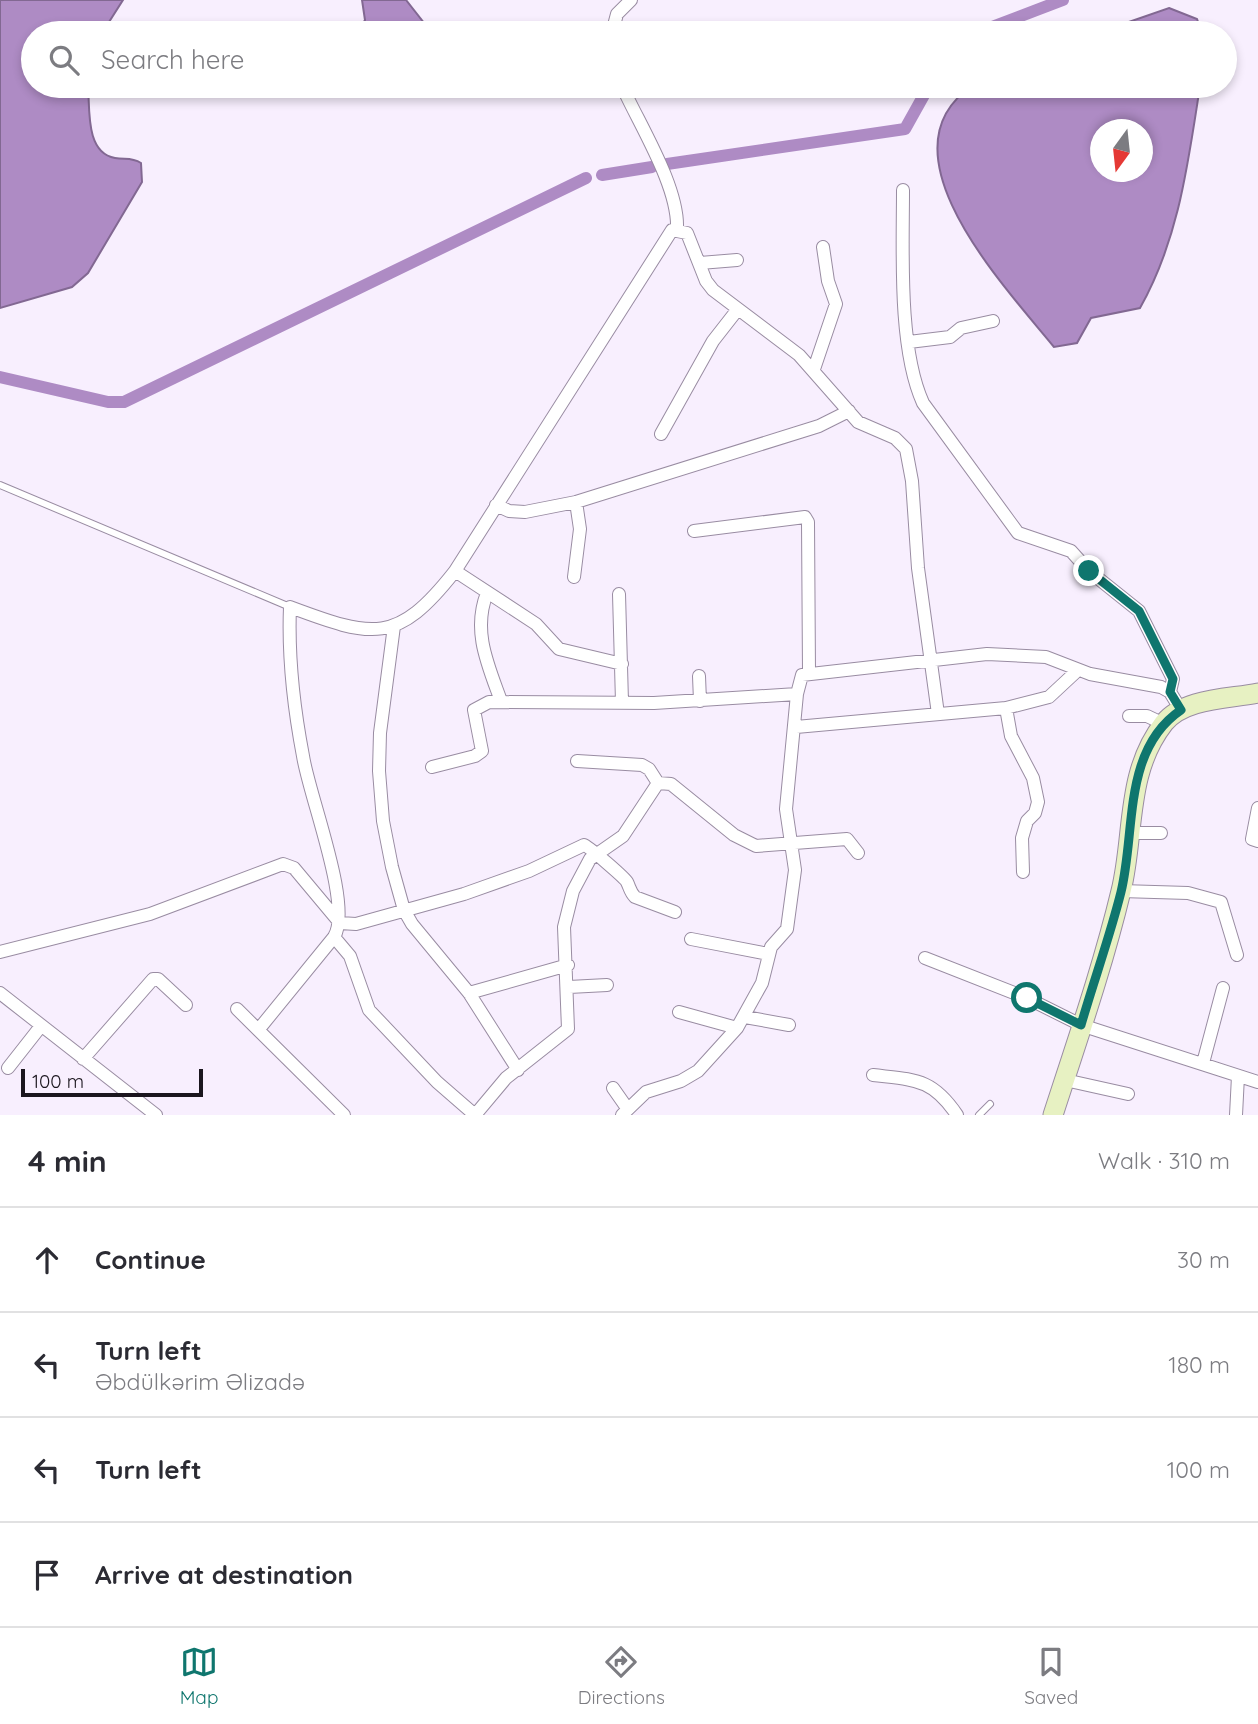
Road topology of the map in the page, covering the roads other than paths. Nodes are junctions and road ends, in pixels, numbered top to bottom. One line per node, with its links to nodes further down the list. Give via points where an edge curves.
1 (631, 0): 2 (street)
2 (615, 21)
3 (628, 98): 5 (street, via 672,190 678,209)
4 (903, 190): 11 (street)
5 (677, 229): 8 (street, via 687,233); 17 (street, via 668,233)
6 (823, 247): 12 (street, via 836,303)
7 (737, 260): 8 (street)
8 (699, 262): 9 (street, via 713,290)
9 (738, 309): 12 (street); 14 (street, via 713,341)
10 (993, 321): 11 (street, via 961,328 950,337)
11 (909, 342): 30 (street, via 918,392 954,450 1018,533 1071,551 1139,611 1173,679)
12 (814, 369): 13 (street)
13 (849, 411): 16 (street, via 819,426); 25 (street, via 862,425 895,438 905,449)
14 (661, 434)
15 (0, 485): 23 (lane)
16 (576, 502): 17 (street, via 525,512); 20 (street, via 580,530)
17 (496, 505): 19 (street)
18 (694, 531): 28 (street, via 805,517)
19 (455, 572): 21 (street); 24 (street, via 417,615)
20 (575, 577)
21 (487, 593): 26 (street, via 543,630 559,649); 33 (street, via 480,616 481,639)
22 (619, 594): 26 (street)
23 (290, 607): 24 (street, via 353,627); 56 (street, via 303,757 334,876)
24 (394, 626): 54 (street, via 379,771 383,821)
25 (931, 660): 27 (street, via 1015,654 1057,660); 28 (street); 38 (street)
26 (622, 664): 35 (street)
27 (1079, 670): 30 (street, via 1150,683); 36 (street, via 1049,697)
28 (809, 672): 32 (street, via 799,680)
29 (699, 677): 34 (street)
30 (1170, 692): 37 (street)
31 (1258, 693): 37 (street)
32 (797, 694): 34 (street); 41 (street)
33 (501, 701): 35 (street); 43 (street, via 474,710 482,751)
34 (700, 701): 35 (street)
35 (622, 702)
36 (1006, 709): 38 (street); 52 (street, via 1011,736 1033,778 1038,802 1022,838)
37 (1181, 710): 40 (street)
38 (938, 714): 41 (street)
39 (1129, 716): 40 (street, via 1147,716)
40 (1164, 723): 46 (street, via 1135,788)
41 (796, 727): 49 (street, via 786,809)
42 (578, 761): 44 (street, via 642,765)
43 (432, 766)
44 (658, 783): 49 (street, via 671,784 746,842 769,846); 50 (street, via 623,836)
45 (1258, 808): 48 (street, via 1251,834)
46 (1127, 833): 47 (street); 53 (street)
47 (1161, 833)
48 (1258, 841)
49 (790, 842): 51 (street, via 847,839); 60 (street, via 795,870 790,920)
50 (598, 853): 54 (street, via 591,846 575,846 529,871); 55 (street, via 627,881 635,897); 63 (street, via 579,877 567,912)
51 (858, 853)
52 (1023, 872)
53 (1121, 891): 61 (street, via 1188,893 1221,902); 74 (street)
54 (404, 910): 56 (street, via 356,924); 68 (street)
55 (675, 912)
56 (340, 923): 57 (street); 59 (street, via 294,869 283,864 150,914)
57 (334, 937): 77 (street); 92 (street, via 350,956 369,1010)
58 (691, 939): 60 (street)
59 (0, 952)
60 (768, 954): 72 (street, via 762,983)
61 (1237, 955)
62 (925, 958): 74 (street)
63 (568, 965): 65 (street); 68 (street)
64 (607, 985): 65 (street)
65 (569, 987): 81 (street, via 568,1029)
66 (1223, 988): 79 (street)
67 (0, 993): 75 (street)
68 (469, 993): 81 (street)
69 (186, 1005): 78 (street, via 153,979)
70 (237, 1009): 77 (street)
71 (679, 1012): 76 (street)
72 (745, 1017): 73 (street); 76 (street)
73 (789, 1025)
74 (1081, 1025): 79 (street); 84 (street)
75 (41, 1026): 78 (street); 80 (street)
76 (737, 1028): 89 (street, via 690,1077 646,1092)
77 (259, 1030): 91 (street)
78 (83, 1059): 90 (street)
79 (1203, 1063): 83 (street)
80 (8, 1068)
81 (519, 1070): 92 (street)
82 (873, 1075): 93 (street, via 933,1086)
83 (1238, 1076): 85 (street); 96 (street)
84 (1065, 1080): 87 (street); 95 (street)
85 (1258, 1082)
86 (613, 1088): 89 (street)
87 (1128, 1094)
88 (990, 1104): 94 (lane)
89 (624, 1111)
90 (156, 1115)
91 (344, 1115)
92 (475, 1115)
93 (957, 1115)
94 (979, 1115)
95 (1053, 1115)
96 (1236, 1115)

